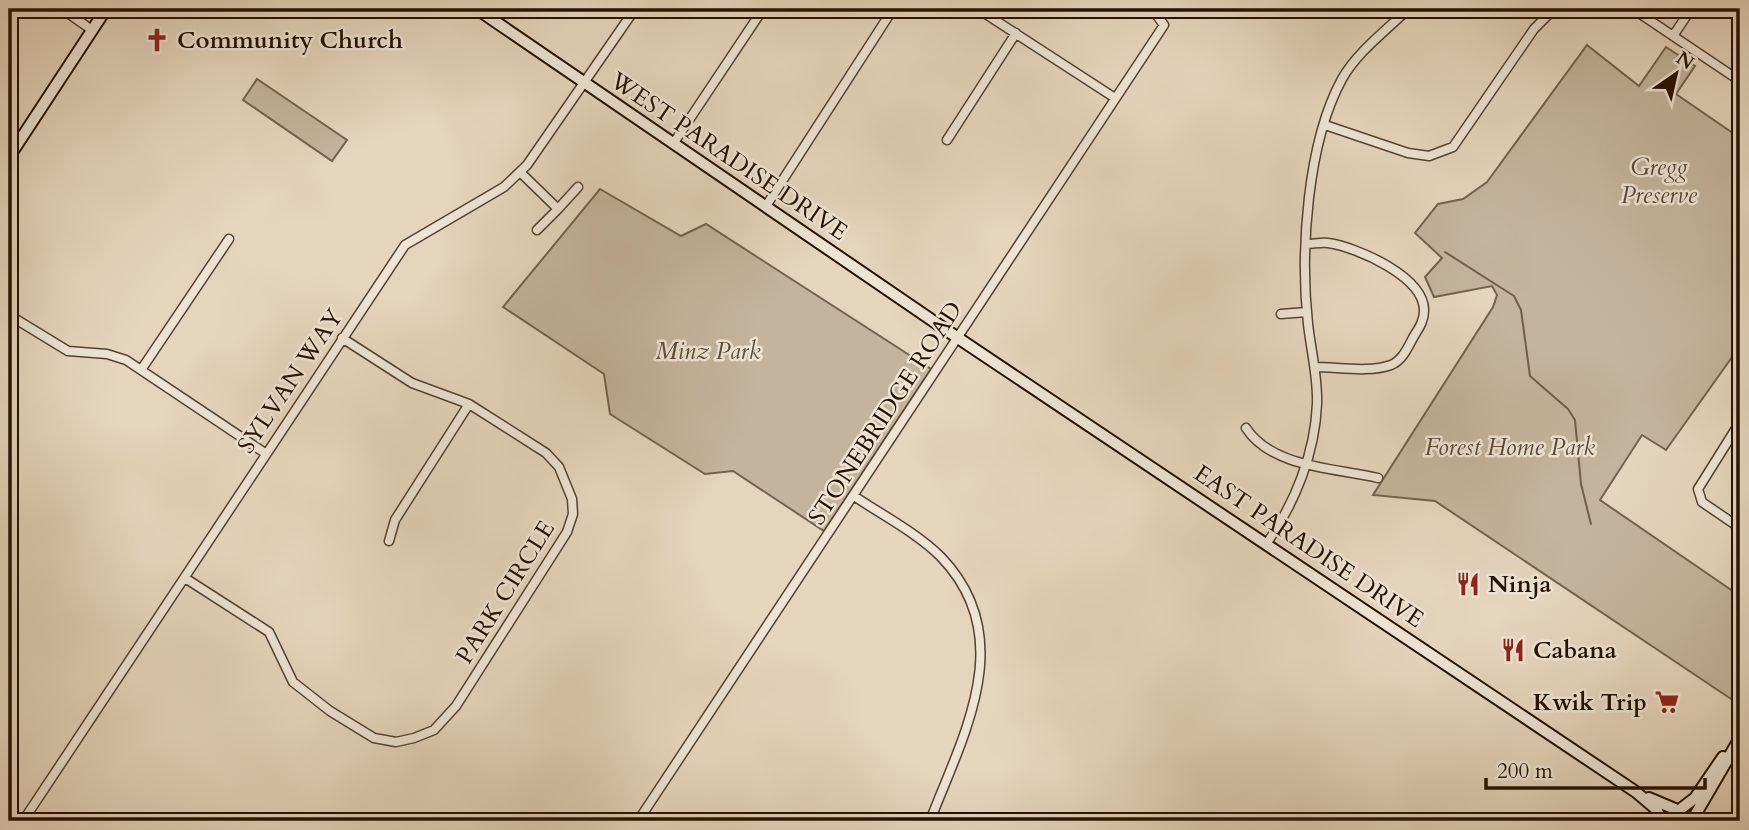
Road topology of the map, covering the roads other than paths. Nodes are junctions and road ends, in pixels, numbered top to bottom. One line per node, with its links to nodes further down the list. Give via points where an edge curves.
1 (62, 9): 13 (street)
2 (106, 9): 13 (street)
3 (477, 9): 17 (street, WEST PARADISE DRIVE)
4 (635, 9): 17 (street, SYLVAN WAY)
5 (763, 9): 21 (street)
6 (893, 9): 25 (street)
7 (978, 9): 14 (street)
8 (1152, 9): 18 (street, STONEBRIDGE ROAD, via 1164,25)
9 (1554, 9): 19 (street, via 1534,29 1453,147 1429,156 1408,153)
10 (1633, 9): 15 (street)
11 (1691, 9): 15 (street)
12 (1404, 10): 19 (street, via 1344,76)
13 (92, 30): 22 (street)
14 (1016, 33): 18 (street); 20 (street)
15 (1673, 36): 16 (street)
16 (1740, 80)
17 (585, 83): 21 (street, WEST PARADISE DRIVE); 23 (street, SYLVAN WAY)
18 (1115, 98): 34 (street, STONEBRIDGE ROAD)
19 (1325, 125): 29 (street, via 1308,192)
20 (947, 140)
21 (673, 144): 25 (street, WEST PARADISE DRIVE)
22 (9, 157)
23 (520, 172): 26 (street); 33 (street, SYLVAN WAY, via 504,187 405,245)
24 (578, 187): 26 (street)
25 (765, 206): 34 (street, WEST PARADISE DRIVE)
26 (558, 209): 27 (street)
27 (537, 230)
28 (229, 239): 36 (street)
29 (1307, 244): 30 (street); 35 (street, via 1328,243 1384,264 1420,292 1425,310 1407,349 1394,364)
30 (1307, 312): 31 (street); 35 (street)
31 (1281, 314)
32 (9, 315): 36 (street, via 68,351 117,356)
33 (342, 338): 37 (street, PARK CIRCLE, via 412,383); 40 (street, SYLVAN WAY)
34 (958, 338): 43 (street, STONEBRIDGE ROAD); 46 (street, EAST PARADISE DRIVE)
35 (1315, 366): 41 (street, via 1317,405)
36 (141, 370): 40 (street)
37 (469, 404): 45 (street, via 395,520); 47 (street, PARK CIRCLE, via 546,453 559,467 573,514 568,533 456,706 434,730 396,742 374,738 348,723 292,682 269,632)
38 (1740, 422): 44 (street, via 1698,489 1702,502)
39 (1246, 428): 41 (street, via 1261,446)
40 (265, 453): 47 (street, SYLVAN WAY)
41 (1307, 463): 42 (street); 46 (street)
42 (1378, 478)
43 (853, 496): 53 (street, STONEBRIDGE ROAD); 54 (street, via 940,556 967,594 977,621 982,647 977,692)
44 (1740, 528)
45 (390, 541)
46 (1267, 543): 49 (street, EAST PARADISE DRIVE)
47 (185, 578): 52 (street, SYLVAN WAY)
48 (1739, 740): 50 (street, via 1695,798); 51 (street)
49 (1636, 792): 50 (street, EAST PARADISE DRIVE); 55 (street, EAST PARADISE DRIVE)
50 (1679, 808): 51 (street, EAST PARADISE DRIVE); 55 (street)
51 (1695, 819)
52 (23, 821)
53 (638, 821)
54 (930, 821)
55 (1663, 821)

